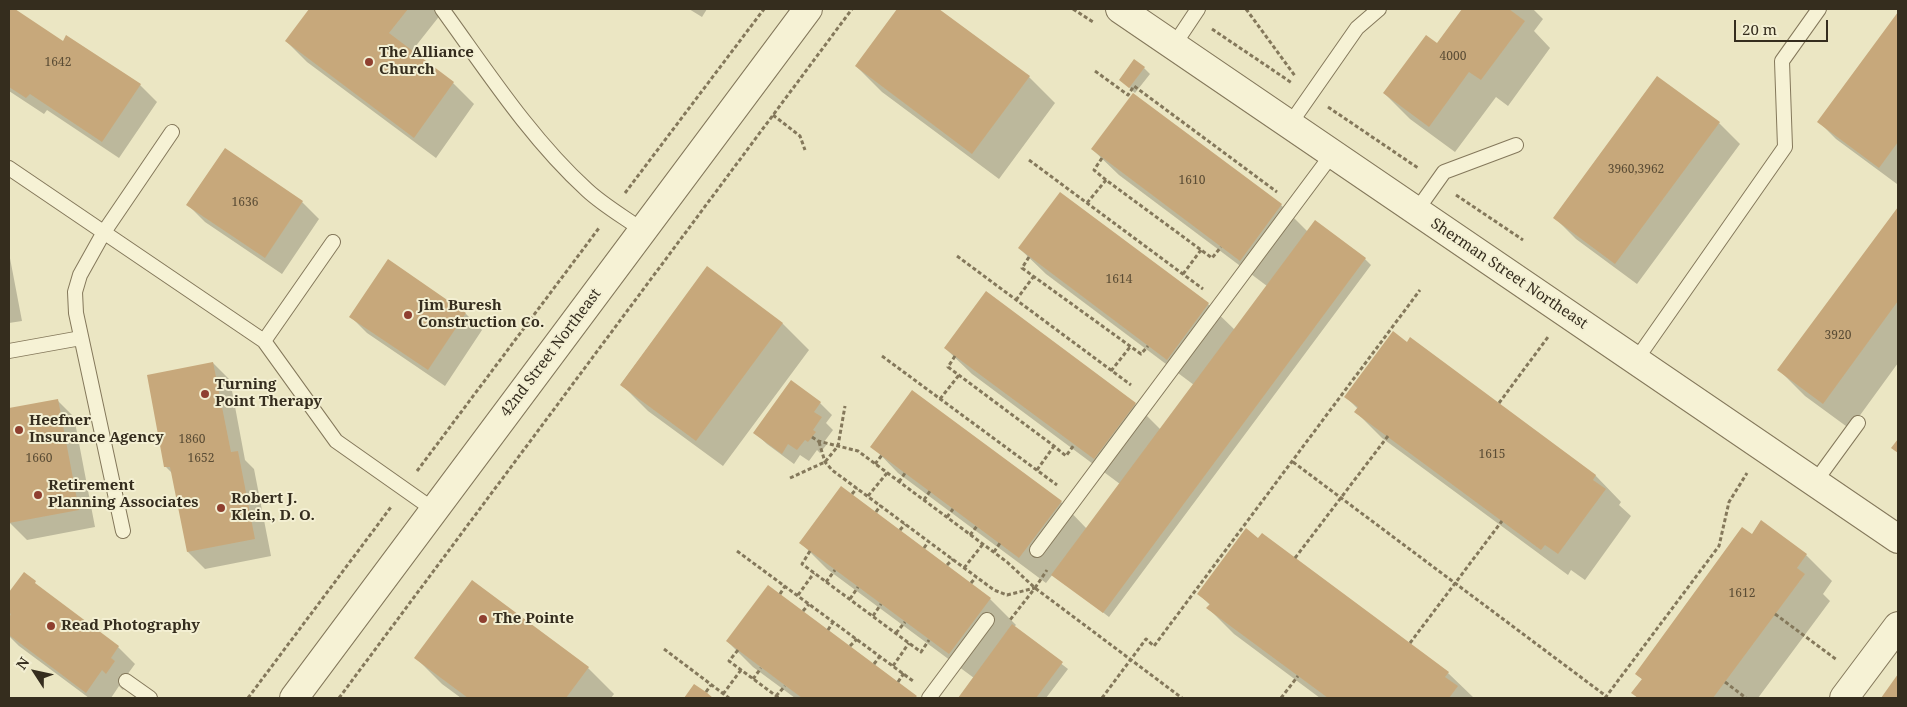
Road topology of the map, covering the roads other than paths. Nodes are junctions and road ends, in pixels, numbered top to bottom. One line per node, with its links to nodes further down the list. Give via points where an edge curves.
1 (442, 9): 14 (lane, via 556,160 588,191)
2 (808, 9): 14 (street, 42nd Street Northeast)
3 (1120, 9): 7 (street, Sherman Street Northeast)
4 (1379, 9): 8 (lane, via 1357,28 1305,92)
5 (1818, 9): 20 (lane, via 1782,61 1785,147)
6 (1196, 12): 7 (lane)
7 (1174, 45): 8 (street, Sherman Street Northeast)
8 (1290, 124): 11 (street, Sherman Street Northeast)
9 (172, 132): 15 (lane)
10 (1516, 145): 13 (lane, via 1444,172)
11 (1333, 153): 13 (street, Sherman Street Northeast); 26 (lane)
12 (9, 168): 15 (lane)
13 (1416, 210): 20 (street, Sherman Street Northeast)
14 (642, 230): 23 (street, 42nd Street Northeast)
15 (104, 232): 17 (lane, via 80,274 75,292); 18 (lane)
16 (333, 242): 18 (lane)
17 (81, 338): 19 (lane); 24 (lane)
18 (264, 341): 23 (lane, via 336,440)
19 (9, 352)
20 (1636, 360): 22 (street, Sherman Street Northeast)
21 (1858, 423): 22 (lane)
22 (1815, 482): 25 (street, Sherman Street Northeast)
23 (434, 510): 31 (street, 42nd Street Northeast)
24 (123, 531)
25 (1898, 539)
26 (1037, 550)
27 (987, 620): 32 (lane)
28 (1898, 626): 30 (street)
29 (126, 681): 33 (lane)
30 (1852, 688)
31 (299, 696)
32 (931, 696)
33 (150, 698)

